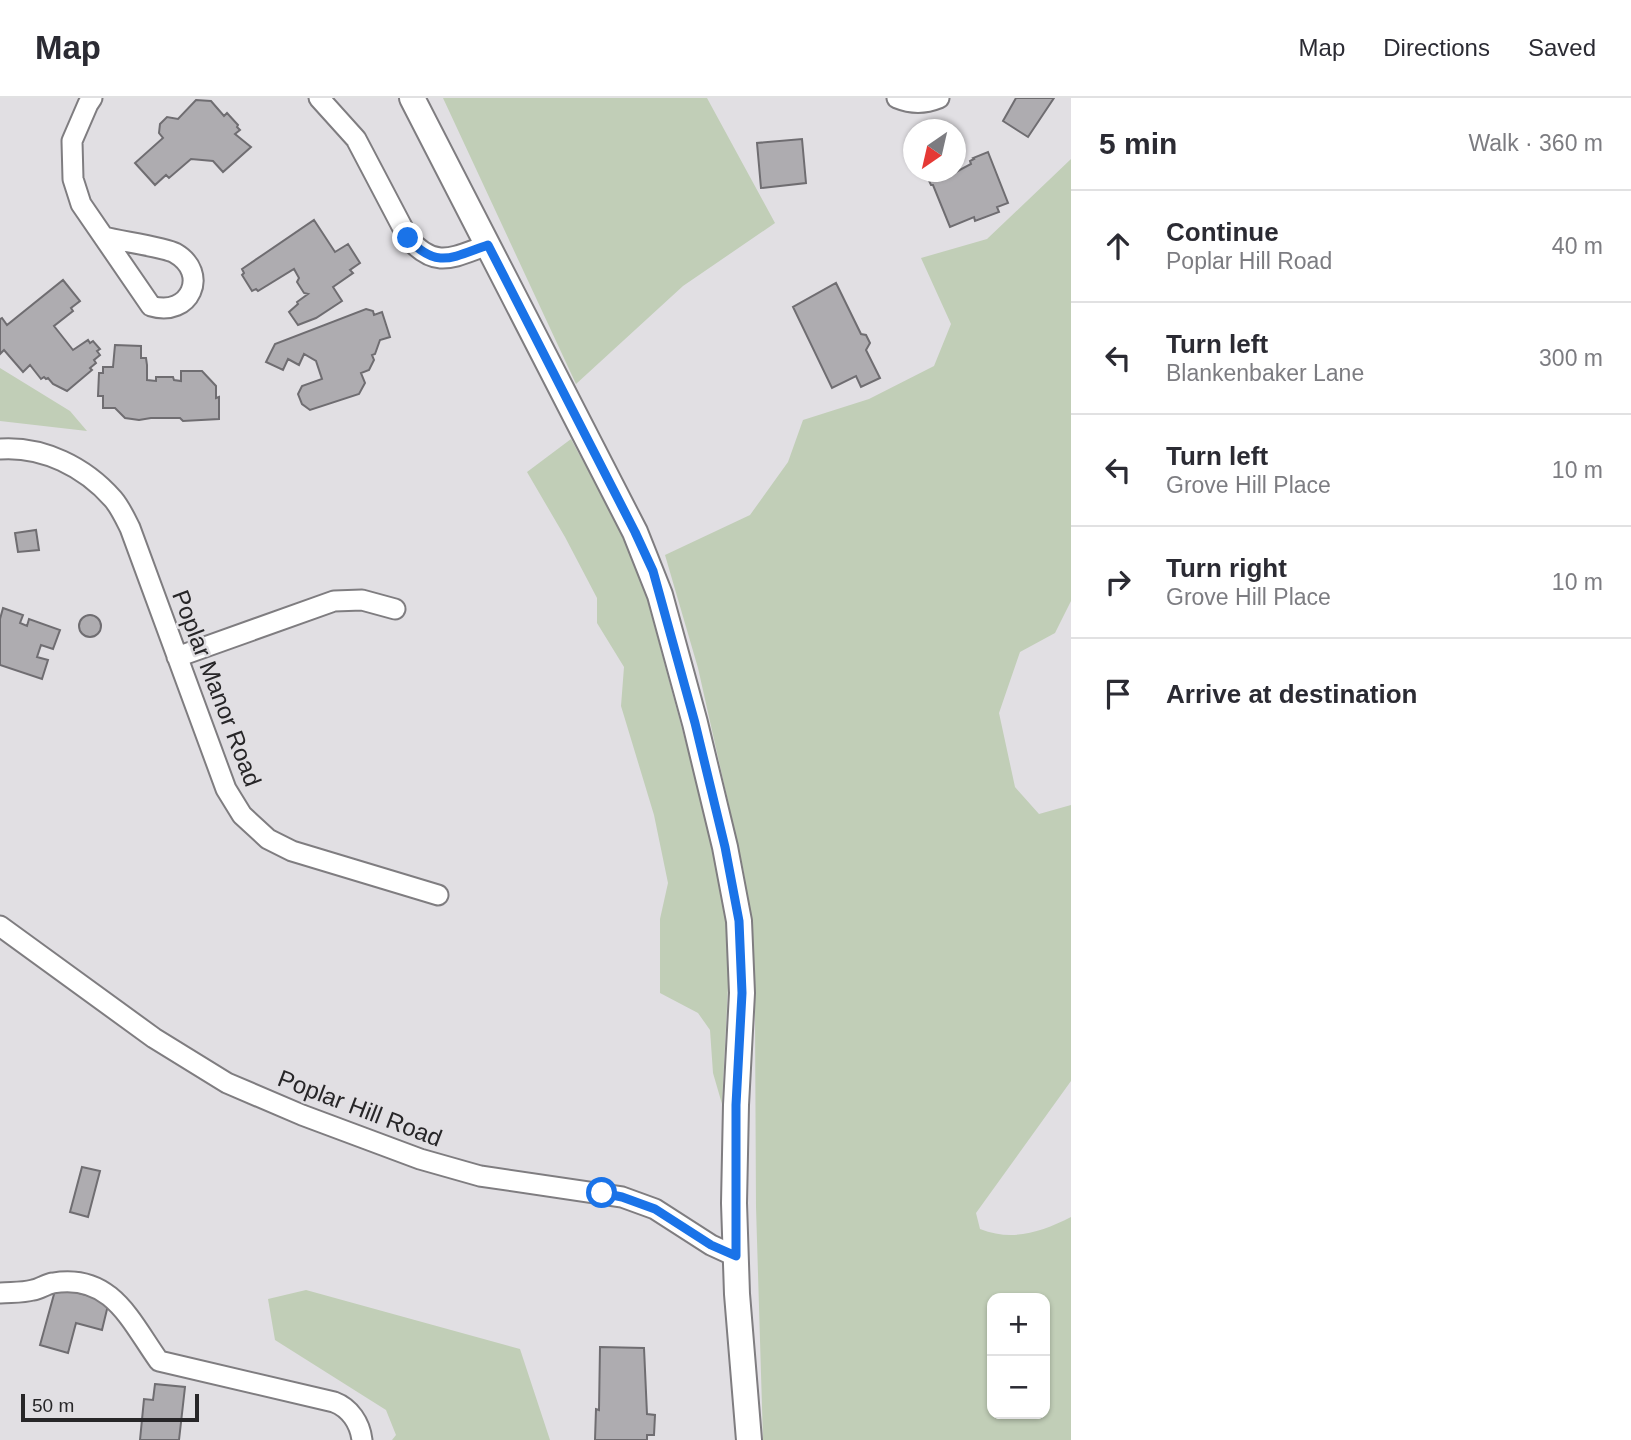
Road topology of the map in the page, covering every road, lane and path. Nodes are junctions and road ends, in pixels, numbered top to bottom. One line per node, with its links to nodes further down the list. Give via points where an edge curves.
1 (92, 98): 6 (street, via 72,141 73,179 81,204)
2 (319, 98): 7 (street, via 356,139 417,248 446,260)
3 (412, 98): 7 (street)
4 (898, 98): 5 (street, via 912,103)
5 (939, 98)
6 (104, 237): 6 (street, via 151,306 164,310 180,305 190,294 192,270 175,253)
7 (488, 245): 13 (street, via 653,571 719,822 736,897 742,993 735,1119)
8 (0, 449): 10 (street, Poplar Manor Road, via 42,454 73,465 114,500 131,527)
9 (395, 609): 10 (street, via 362,600 334,601)
10 (177, 657): 11 (street, Poplar Manor Road, via 226,789 242,815 268,839 292,851)
11 (438, 895)
12 (0, 926): 13 (street, Poplar Hill Road, via 153,1038 227,1083 420,1159 480,1176 622,1197 655,1209)
13 (736, 1256): 16 (street)
14 (0, 1293): 15 (street, via 54,1283 102,1289 114,1298 159,1362 340,1404 352,1414)
15 (362, 1440)
16 (749, 1440)

